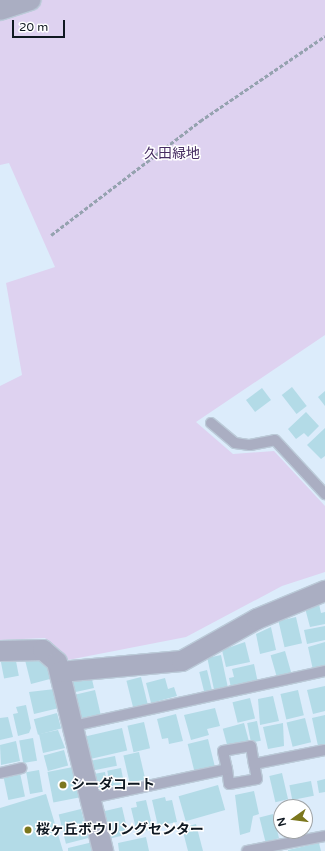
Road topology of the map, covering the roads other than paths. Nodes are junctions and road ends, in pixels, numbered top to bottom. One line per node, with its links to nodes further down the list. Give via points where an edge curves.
1 (30, 0): 2 (street)
2 (0, 9)
3 (211, 423): 4 (lane, via 234,443 250,445 275,440)
4 (325, 494)
5 (325, 591): 8 (street, via 257,619 182,661)
6 (0, 651): 8 (street, via 43,650 57,662)
7 (325, 671): 9 (lane)
8 (60, 672): 9 (street)
9 (73, 726): 15 (street)
10 (325, 750): 11 (lane)
11 (254, 764): 13 (lane, via 257,779 229,784); 13 (lane, via 251,746 223,751)
12 (21, 768): 14 (lane)
13 (227, 770): 15 (lane)
14 (0, 773)
15 (91, 798): 17 (street)
16 (325, 836): 18 (lane)
17 (104, 851)
18 (247, 851)

